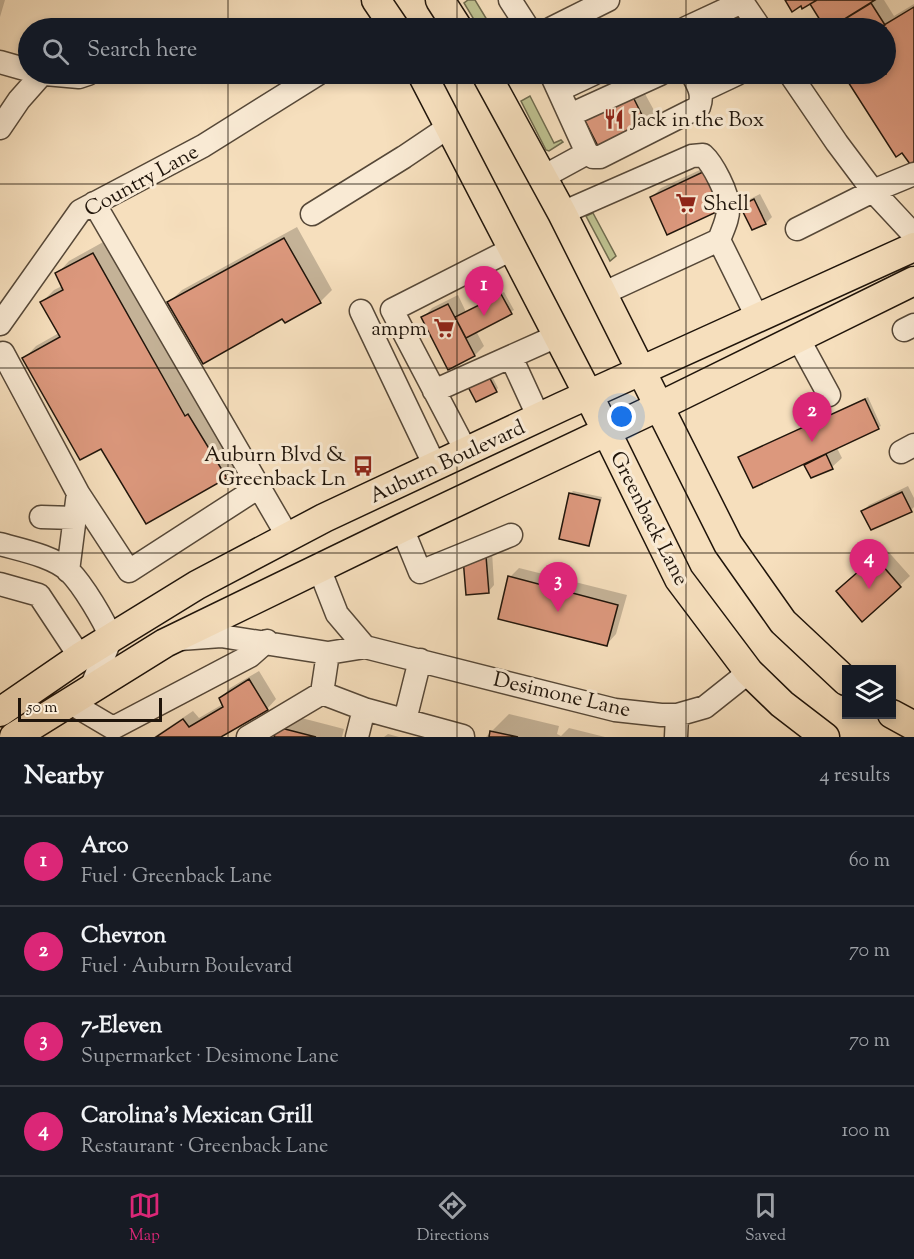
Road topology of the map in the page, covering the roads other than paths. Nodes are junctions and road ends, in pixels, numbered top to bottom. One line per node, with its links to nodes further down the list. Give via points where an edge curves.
1 (376, 0): 6 (main road)
2 (440, 0): 7 (main road)
3 (510, 0): 8 (street)
4 (608, 0): 9 (street)
5 (742, 1): 10 (street); 11 (street)
6 (386, 18)
7 (452, 18)
8 (522, 18)
9 (572, 18)
10 (707, 18)
11 (753, 18)
12 (0, 62): 13 (street)
13 (18, 66)
14 (34, 84): 24 (street)
15 (302, 84): 29 (street, Country Lane, via 203,146)
16 (427, 84): 23 (main road, Greenback Lane)
17 (492, 84): 27 (main road)
18 (556, 84): 22 (street)
19 (638, 84): 22 (street)
20 (698, 84): 25 (street, via 702,100 699,107 600,157)
21 (797, 84): 28 (street)
22 (570, 115): 25 (street)
23 (450, 126): 31 (street); 36 (main road, Greenback Lane)
24 (0, 128)
25 (587, 153): 27 (street)
26 (914, 174): 28 (street)
27 (543, 177): 30 (main road)
28 (873, 191): 32 (street); 33 (street)
29 (94, 203): 41 (street, Country Lane, via 80,211); 55 (street)
30 (562, 213): 34 (street, via 692,156 703,155 711,162 727,200 727,216); 38 (main road)
31 (312, 214)
32 (797, 229)
33 (914, 235)
34 (719, 240): 38 (street); 40 (street)
35 (914, 247): 40 (main road, Auburn Boulevard)
36 (513, 249): 42 (main road, Greenback Lane); 47 (street, via 392,310)
37 (914, 281): 43 (main road, Auburn Boulevard)
38 (602, 294): 46 (main road)
39 (361, 311): 54 (street)
40 (758, 319): 46 (main road, Auburn Boulevard)
41 (0, 324)
42 (557, 336): 45 (street); 49 (main road, Greenback Lane)
43 (798, 338): 48 (street); 50 (main road, Auburn Boulevard)
44 (0, 355): 56 (street, via 3,353)
45 (511, 357): 47 (street); 51 (street)
46 (640, 373): 49 (main road, Auburn Boulevard); 50 (main road)
47 (434, 391): 53 (street)
48 (829, 395)
49 (589, 396): 51 (main road, Auburn Boulevard); 52 (main road, Greenback Lane)
50 (658, 407): 52 (main road, Auburn Boulevard); 74 (main road, via 728,544 763,596 783,622)
51 (539, 418): 53 (main road, Auburn Boulevard)
52 (606, 432): 59 (main road, Auburn Boulevard); 73 (main road, Greenback Lane, via 679,579)
53 (466, 452): 54 (main road, Auburn Boulevard)
54 (435, 466): 61 (main road, Auburn Boulevard)
55 (259, 487): 56 (street, via 129,571); 61 (street)
56 (78, 493): 58 (street)
57 (41, 517): 58 (street)
58 (75, 518): 64 (street)
59 (402, 528): 60 (street, via 420,572); 63 (main road, Auburn Boulevard)
60 (511, 535)
61 (288, 537): 66 (main road, Auburn Boulevard, via 197,585)
62 (0, 544): 64 (street, via 41,556)
63 (319, 568): 67 (main road, Auburn Boulevard); 69 (street, via 337,614)
64 (68, 571): 66 (street, via 104,621)
65 (0, 584): 71 (street, via 39,595)
66 (111, 638): 71 (main road, Auburn Boulevard); 76 (street)
67 (177, 639): 68 (street, Desimone Lane, via 221,636); 76 (main road, Auburn Boulevard)
68 (267, 641): 70 (street, Desimone Lane); 76 (street, via 250,656 113,728)
69 (365, 647): 70 (street, Desimone Lane); 72 (street, Desimone Lane)
70 (328, 653): 75 (street)
71 (80, 657): 78 (main road, Auburn Boulevard)
72 (420, 660): 80 (street); 81 (street, Desimone Lane)
73 (749, 672): 81 (street, Desimone Lane); 87 (main road, Greenback Lane)
74 (842, 677)
75 (322, 693): 77 (street); 84 (street)
76 (80, 695): 83 (main road, Auburn Boulevard)
77 (364, 709): 80 (street); 85 (street)
78 (0, 712)
79 (896, 717): 82 (main road)
80 (405, 720): 86 (street)
81 (677, 726)
82 (914, 726)
83 (14, 737)
84 (248, 737)
85 (357, 737)
86 (463, 737)
87 (825, 737)

